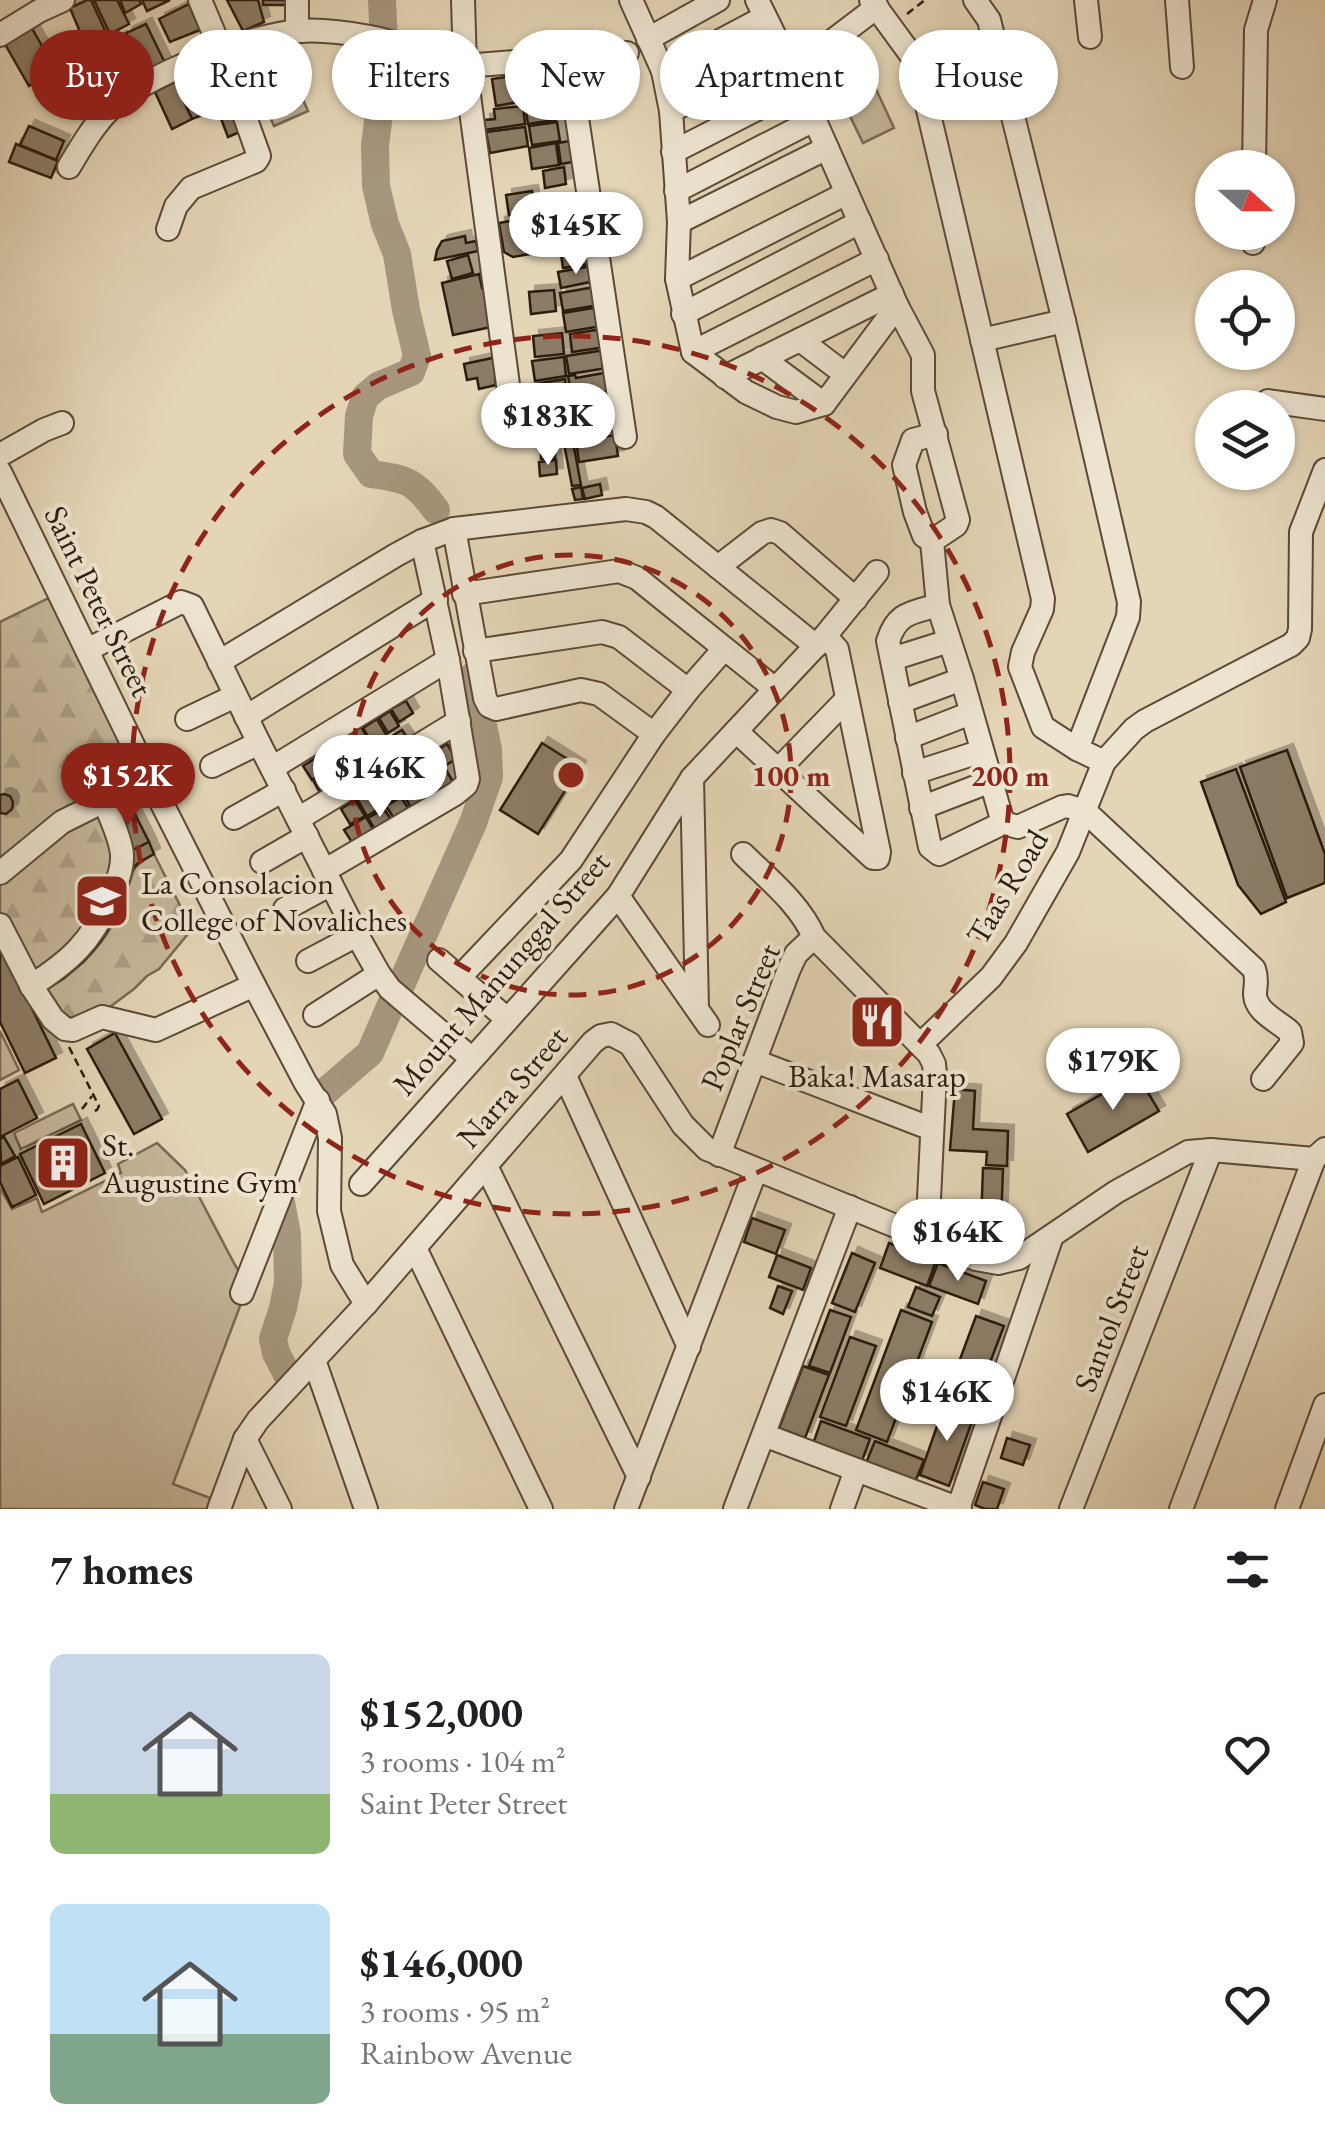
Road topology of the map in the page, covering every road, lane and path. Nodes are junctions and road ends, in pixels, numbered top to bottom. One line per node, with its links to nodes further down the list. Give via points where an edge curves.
1 (63, 0): 19 (street)
2 (200, 0): 14 (street)
3 (296, 0): 15 (street)
4 (463, 0): 16 (street)
5 (718, 0): 21 (street)
6 (925, 0): 13 (path)
7 (975, 0): 45 (street, via 989,20)
8 (1086, 0): 20 (street)
9 (1177, 0): 23 (street)
10 (1265, 0): 32 (street, via 1256,30)
11 (634, 1): 21 (street)
12 (761, 9): 17 (street)
13 (880, 11): 18 (street); 47 (street, via 917,63)
14 (213, 30)
15 (297, 30)
16 (464, 30)
17 (728, 30)
18 (851, 30)
19 (0, 35)
20 (1090, 37)
21 (648, 39): 22 (street)
22 (660, 65)
23 (1182, 67)
24 (174, 71): 34 (street, via 110,110)
25 (247, 120): 39 (street, via 256,161 191,188)
26 (473, 120): 53 (street)
27 (577, 120): 59 (street)
28 (671, 120): 33 (street)
29 (736, 120): 33 (street)
30 (814, 120): 31 (street); 35 (street)
31 (827, 148): 36 (street); 37 (street)
32 (1254, 150)
33 (673, 152): 35 (street)
34 (70, 167)
35 (676, 192): 37 (street)
36 (847, 193): 38 (street); 41 (street)
37 (679, 222): 41 (street)
38 (860, 222): 40 (street); 43 (street)
39 (168, 230)
40 (877, 259): 42 (street); 49 (street)
41 (677, 279): 43 (street)
42 (895, 300): 44 (street); 48 (street); 58 (street, via 924,355 924,390)
43 (684, 314): 49 (street)
44 (837, 321): 46 (street); 48 (street)
45 (1064, 322): 47 (street); 94 (street, via 1130,602)
46 (800, 340): 50 (street); 51 (street)
47 (982, 340): 94 (street, via 1043,598 1020,668 1043,727)
48 (867, 344): 51 (street)
49 (692, 352): 52 (street)
50 (762, 358): 52 (street); 54 (street)
51 (845, 374): 54 (street)
52 (726, 377): 54 (street, via 777,407 796,412)
53 (509, 396)
54 (824, 404)
55 (1295, 405): 56 (street)
56 (1325, 409)
57 (62, 423): 60 (street)
58 (936, 434): 66 (street, via 958,520); 66 (street, via 913,440 904,465 915,512)
59 (625, 437)
60 (0, 456)
61 (1325, 470): 63 (street, Taas Road)
62 (0, 472): 76 (street, Saint Peter Street)
63 (1317, 513): 96 (street, Taas Road, via 1301,532 1298,638 1145,721)
64 (454, 529): 65 (street); 67 (street, via 646,512); 69 (street)
65 (422, 541): 71 (street); 80 (street)
66 (932, 541): 72 (street)
67 (718, 568): 70 (street, via 770,530); 73 (street)
68 (877, 572): 70 (street, Mount Manunggal Street)
69 (464, 594): 75 (street, via 619,571 637,578); 77 (street)
70 (856, 599): 73 (street, Mount Manunggal Street)
71 (436, 600): 79 (street); 86 (street)
72 (938, 605): 74 (street); 78 (street, via 902,616 892,627)
73 (820, 641): 82 (street, Mount Manunggal Street); 84 (street, via 837,649)
74 (949, 642): 78 (street); 81 (street)
75 (724, 649): 82 (street); 83 (street)
76 (87, 650): 80 (street, via 185,602); 103 (street, Saint Peter Street)
77 (475, 651): 83 (street, via 602,632 619,637); 91 (street, via 489,706 581,690 599,694)
78 (892, 659): 85 (street)
79 (448, 660): 89 (street); 98 (street)
80 (219, 662): 86 (street)
81 (962, 679): 85 (street); 87 (street)
82 (775, 689): 90 (street, Mount Manunggal Street)
83 (688, 690): 91 (street)
84 (846, 700): 99 (street); 99 (street, via 878,858)
85 (900, 702): 92 (street)
86 (241, 707): 88 (street); 93 (street)
87 (972, 712): 92 (street); 95 (street)
88 (188, 718)
89 (459, 722): 110 (street); 114 (street, via 468,780 462,790)
90 (736, 731): 99 (street); 101 (street, Mount Manunggal Street)
91 (654, 734): 123 (street, via 571,860)
92 (907, 738): 100 (street)
93 (259, 743): 97 (street); 98 (street)
94 (1076, 749): 96 (street)
95 (982, 751): 100 (street); 102 (street)
96 (1104, 762): 107 (street, Taas Road)
97 (212, 766)
98 (272, 768): 104 (street)
99 (777, 770)
100 (914, 773): 106 (street)
101 (692, 778): 115 (street, Mount Manunggal Street); 115 (street, via 703,1016)
102 (991, 780): 106 (street); 109 (street)
103 (151, 782): 105 (street); 124 (street, Saint Peter Street)
104 (284, 790): 108 (street); 110 (street)
105 (104, 800): 113 (street, via 62,822); 125 (street, via 122,855 113,894 87,942)
106 (921, 808): 109 (street, via 930,847 939,854)
107 (1086, 812): 109 (street, via 1068,806 1018,827); 129 (street, Taas Road, via 1016,943 991,977); 133 (street, via 1254,970 1259,1008 1292,1037)
108 (234, 818)
109 (1003, 823)
110 (302, 828): 112 (street); 114 (street)
111 (743, 854): 119 (street, via 804,917)
112 (262, 862)
113 (0, 873)
114 (328, 877): 116 (street); 118 (street)
115 (618, 896): 127 (street, Mount Manunggal Street)
116 (285, 908)
117 (0, 925): 125 (street)
118 (356, 935): 121 (street); 122 (street)
119 (814, 937): 129 (street, Poplar Street); 131 (street, Poplar Street, via 796,954)
120 (439, 960): 123 (street)
121 (308, 962)
122 (379, 974): 126 (street); 130 (street)
123 (460, 977): 127 (street)
124 (254, 985): 128 (street, via 156,1030 102,1017 74,1030); 135 (street, Saint Peter Street)
125 (32, 986): 128 (street)
126 (315, 1015)
127 (506, 1018): 130 (street, Mount Manunggal Street)
128 (54, 1020): 134 (path)
129 (920, 1045): 138 (street, via 936,1075)
130 (471, 1058): 144 (street, Mount Manunggal Street)
131 (755, 1061): 138 (street); 141 (street, Poplar Street)
132 (565, 1076): 141 (street, Narra Street, via 592,1042 620,1037 683,1125); 142 (street, Narra Street); 151 (street)
133 (1263, 1079)
134 (93, 1095): 136 (path); 137 (path, via 99,1106)
135 (318, 1100): 149 (street); 150 (street, Saint Peter Street, via 330,1138 329,1212 342,1264)
136 (82, 1109)
137 (92, 1112)
138 (932, 1129): 147 (street)
139 (1211, 1150): 140 (street, Narra Street); 146 (street, Narra Street, via 1188,1152); 166 (street, Santol Street)
140 (1319, 1154): 167 (street)
141 (719, 1155): 143 (street, Narra Street)
142 (486, 1166): 148 (street, Narra Street); 157 (street)
143 (756, 1170): 145 (street, Narra Street); 151 (street)
144 (362, 1184)
145 (850, 1207): 147 (street, Narra Street); 154 (street)
146 (1052, 1236): 147 (street, Narra Street, via 998,1263); 165 (street)
147 (927, 1240)
148 (414, 1248): 150 (street, Narra Street); 161 (street)
149 (242, 1293)
150 (366, 1304): 152 (street, Narra Street)
151 (689, 1347): 157 (street)
152 (314, 1360): 155 (street, Narra Street); 160 (street)
153 (1325, 1405): 168 (street)
154 (764, 1435): 156 (street); 163 (street)
155 (245, 1439): 158 (street, Narra Street); 159 (street)
156 (856, 1470): 164 (street); 165 (street)
157 (639, 1477): 162 (street)
158 (219, 1509)
159 (280, 1509)
160 (366, 1509)
161 (541, 1509)
162 (626, 1509)
163 (735, 1509)
164 (842, 1509)
165 (959, 1509)
166 (1071, 1509)
167 (1182, 1509)
168 (1287, 1509)

